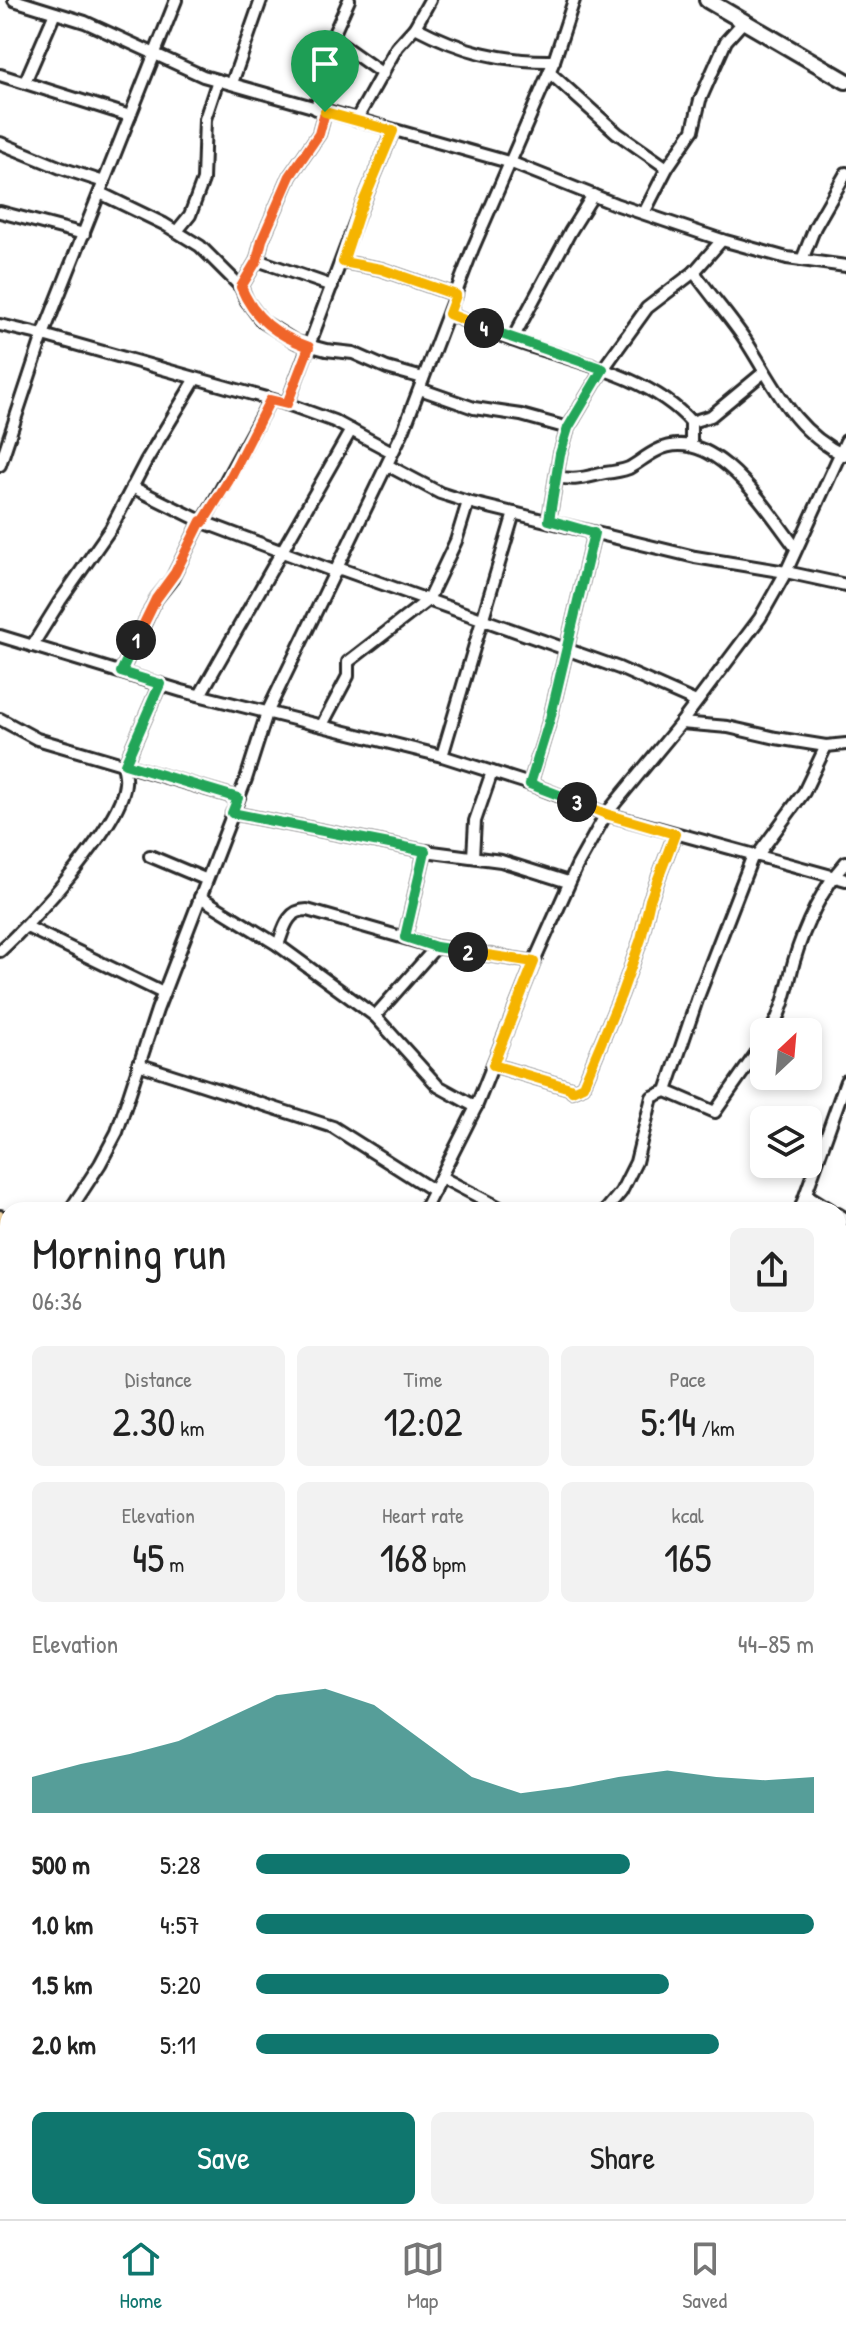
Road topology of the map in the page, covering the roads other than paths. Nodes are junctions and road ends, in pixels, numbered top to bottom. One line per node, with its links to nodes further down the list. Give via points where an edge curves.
1 (14, 0): 8 (street)
2 (176, 0): 13 (street)
3 (261, 0): 21 (street)
4 (349, 0): 12 (street)
5 (430, 0): 11 (street)
6 (574, 0): 14 (street)
7 (707, 0): 10 (main road)
8 (37, 4): 9 (street)
9 (55, 13): 13 (street); 20 (street)
10 (744, 21): 19 (main road); 28 (street, via 726,41 693,130)
11 (415, 27): 14 (street, via 495,58); 16 (street)
12 (332, 38): 16 (street); 22 (street)
13 (153, 55): 18 (street); 23 (street)
14 (554, 61): 15 (street)
15 (549, 72): 27 (street); 28 (street, via 617,133)
16 (383, 74): 24 (street)
17 (0, 75): 20 (street)
18 (218, 80): 21 (street); 34 (street, via 205,119 203,180 190,215)
19 (846, 81)
20 (25, 82): 23 (street)
21 (232, 83): 22 (street)
22 (320, 110): 24 (street); 37 (street, via 319,134 286,185)
23 (130, 116): 30 (street)
24 (356, 120): 25 (street)
25 (393, 131): 27 (street); 39 (street)
26 (0, 143): 30 (street)
27 (512, 163): 31 (street); 44 (street)
28 (667, 168): 33 (street)
29 (846, 173): 38 (street)
30 (102, 187): 34 (street); 35 (street)
31 (593, 195): 33 (street); 48 (street)
32 (0, 212): 35 (street)
33 (644, 213): 36 (street)
34 (177, 231): 43 (street, via 209,253)
35 (84, 234): 47 (street)
36 (722, 240): 38 (street); 41 (street)
37 (257, 260): 42 (street); 43 (street)
38 (802, 260): 40 (street)
39 (343, 262): 42 (street); 44 (street)
40 (846, 266)
41 (694, 272): 50 (street, via 647,308); 51 (street)
42 (332, 286): 49 (street)
43 (241, 287): 49 (street, via 262,321)
44 (456, 295): 45 (street)
45 (449, 314): 48 (street); 53 (street)
46 (0, 325): 47 (street)
47 (43, 335): 52 (street); 63 (street)
48 (512, 340): 50 (street)
49 (309, 347): 53 (street, via 348,352); 55 (street)
50 (603, 369): 56 (street, via 664,398); 57 (street)
51 (763, 373): 56 (street, via 711,416); 62 (street, via 800,425)
52 (195, 380): 54 (street); 66 (street)
53 (422, 384): 57 (street, via 474,408); 61 (street)
54 (270, 400): 55 (street); 70 (street)
55 (287, 404): 58 (street)
56 (691, 422): 60 (street)
57 (568, 428): 65 (street)
58 (351, 430): 61 (street); 73 (street)
59 (846, 441): 62 (street)
60 (691, 445): 65 (street, via 660,449 613,473 575,481); 72 (street, via 723,460)
61 (392, 452): 64 (street)
62 (843, 455): 72 (street)
63 (0, 465)
64 (387, 465): 67 (street); 74 (street)
65 (557, 477): 69 (street)
66 (132, 487): 70 (street); 80 (street, via 111,528)
67 (468, 502): 68 (street); 77 (street)
68 (514, 513): 69 (street); 78 (street)
69 (549, 520): 71 (street)
70 (202, 521): 73 (street); 82 (street)
71 (594, 533): 75 (street); 81 (street)
72 (796, 548): 75 (street)
73 (279, 552): 74 (street); 84 (street)
74 (337, 570): 77 (street); 86 (street)
75 (786, 572): 76 (street); 85 (street, via 760,618)
76 (846, 585)
77 (428, 600): 78 (street); 89 (street, via 348,662 348,676)
78 (484, 619): 81 (street); 92 (street)
79 (0, 636): 80 (street)
80 (32, 646): 82 (street)
81 (567, 649): 85 (street); 95 (street)
82 (121, 672): 83 (street)
83 (160, 684): 84 (street); 93 (street)
84 (200, 695): 86 (street)
85 (696, 702): 88 (street)
86 (267, 713): 89 (street); 96 (street)
87 (0, 719): 93 (street, via 37,739)
88 (681, 723): 91 (street); 98 (street)
89 (322, 725): 92 (street)
90 (846, 744): 91 (street)
91 (826, 746): 101 (street, via 804,792)
92 (442, 756): 94 (street)
93 (124, 764): 96 (street); 110 (street, via 125,783 110,818)
94 (492, 772): 95 (street); 103 (street, via 475,821)
95 (530, 784): 98 (street)
96 (238, 798): 97 (street)
97 (232, 813): 100 (street); 106 (street)
98 (606, 814): 99 (street); 108 (street)
99 (675, 834): 101 (street); 121 (street, via 621,995 583,1086 572,1091)
100 (425, 851): 103 (street); 111 (street)
101 (755, 855): 105 (street); 123 (street)
102 (150, 856): 106 (street)
103 (473, 857): 108 (street)
104 (846, 862): 105 (street)
105 (833, 877): 107 (street); 118 (street, via 802,936)
106 (205, 879): 109 (street)
107 (846, 880)
108 (568, 882): 115 (street)
109 (200, 897): 112 (street); 116 (street)
110 (27, 927): 114 (street); 116 (street)
111 (405, 937): 112 (street, via 301,910 289,917); 113 (street)
112 (278, 945): 117 (street)
113 (436, 947): 115 (street); 117 (street)
114 (0, 951)
115 (534, 962): 121 (street)
116 (163, 993): 120 (street)
117 (375, 1016): 124 (street, via 438,1086)
118 (777, 1018)
119 (750, 1062): 123 (street, via 715,1112)
120 (138, 1064): 126 (street, via 333,1127); 128 (street, via 109,1149)
121 (493, 1065): 124 (street)
122 (846, 1081): 127 (street)
123 (666, 1091): 131 (street, via 652,1097 636,1162)
124 (476, 1107): 125 (street)
125 (441, 1177): 126 (street); 130 (street)
126 (434, 1191): 129 (street)
127 (807, 1195): 132 (street); 133 (street)
128 (75, 1202)
129 (428, 1202)
130 (489, 1202)
131 (613, 1202)
132 (804, 1202)
133 (818, 1202)

